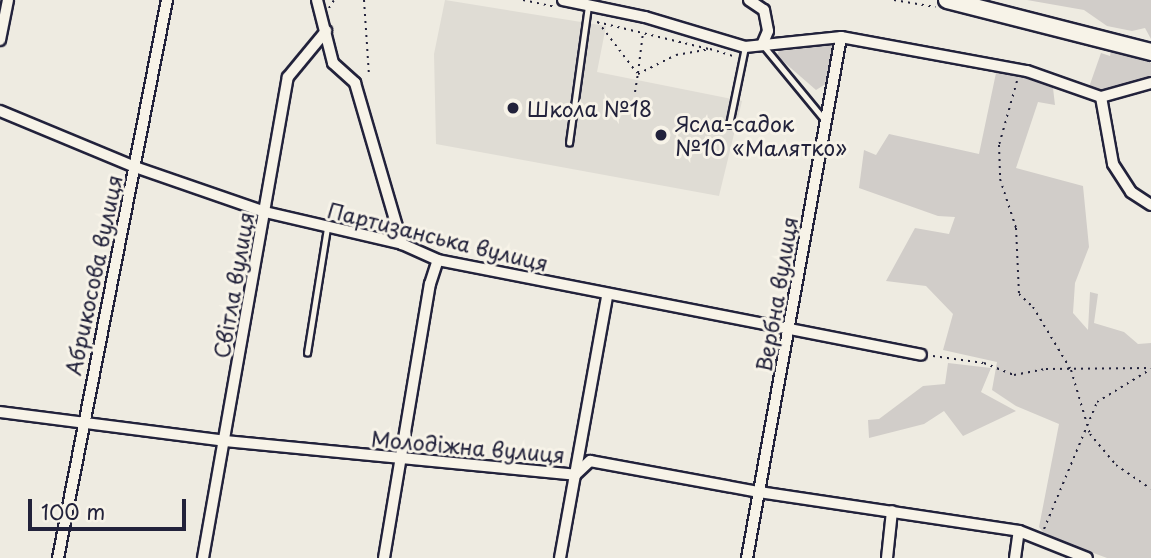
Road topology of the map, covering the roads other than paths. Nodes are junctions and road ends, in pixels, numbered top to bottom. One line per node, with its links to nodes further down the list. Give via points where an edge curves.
1 (8, 0): 10 (street)
2 (167, 0): 20 (street, Абрикосова вулиця)
3 (317, 0): 8 (street)
4 (563, 0): 7 (street)
5 (749, 0): 11 (street, via 764,10 768,31)
6 (947, 0): 13 (main road)
7 (588, 5): 12 (street); 19 (lane)
8 (326, 31): 22 (street, Світла вулиця, via 289,77); 24 (street, via 333,64 355,83)
9 (841, 37): 11 (street); 15 (street, via 1021,70); 17 (street, Вербна вулиця)
10 (0, 40)
11 (762, 45): 12 (street); 17 (lane)
12 (745, 47): 18 (lane)
13 (1151, 52)
14 (1151, 83): 15 (street)
15 (1101, 97): 21 (street, via 1113,164 1130,192)
16 (0, 111): 20 (street, Партизанська вулиця)
17 (826, 123): 27 (street, Вербна вулиця)
18 (729, 125)
19 (569, 143)
20 (135, 167): 22 (street, Партизанська вулиця); 31 (street, Абрикосова вулиця)
21 (1151, 205)
22 (265, 212): 23 (street, Партизанська вулиця); 32 (street, Світла вулиця)
23 (327, 228): 24 (street, Партизанська вулиця); 28 (lane)
24 (402, 244): 25 (street, Партизанська вулиця)
25 (438, 260): 26 (street, Партизанська вулиця); 33 (street, via 430,284)
26 (607, 296): 27 (street, Партизанська вулиця); 34 (street)
27 (789, 330): 29 (street, Партизанська вулиця); 35 (street, Вербна вулиця)
28 (307, 353)
29 (921, 355)
30 (0, 412): 31 (street, Молодіжна вулиця)
31 (83, 421): 32 (street, Молодіжна вулиця); 38 (street, Абрикосова вулиця)
32 (225, 441): 33 (street, Молодіжна вулиця); 39 (street, Світла вулиця)
33 (401, 460): 34 (street, Молодіжна вулиця); 40 (street)
34 (575, 475): 35 (street, Молодіжна вулиця, via 590,461); 41 (street)
35 (759, 492): 36 (street, Молодіжна вулиця); 42 (street, Вербна вулиця)
36 (892, 511): 37 (street, Молодіжна вулиця); 43 (street)
37 (1019, 531): 44 (street); 45 (street, Молодіжна вулиця)
38 (58, 558)
39 (203, 558)
40 (384, 558)
41 (560, 558)
42 (747, 558)
43 (887, 558)
44 (1015, 558)
45 (1087, 558)

